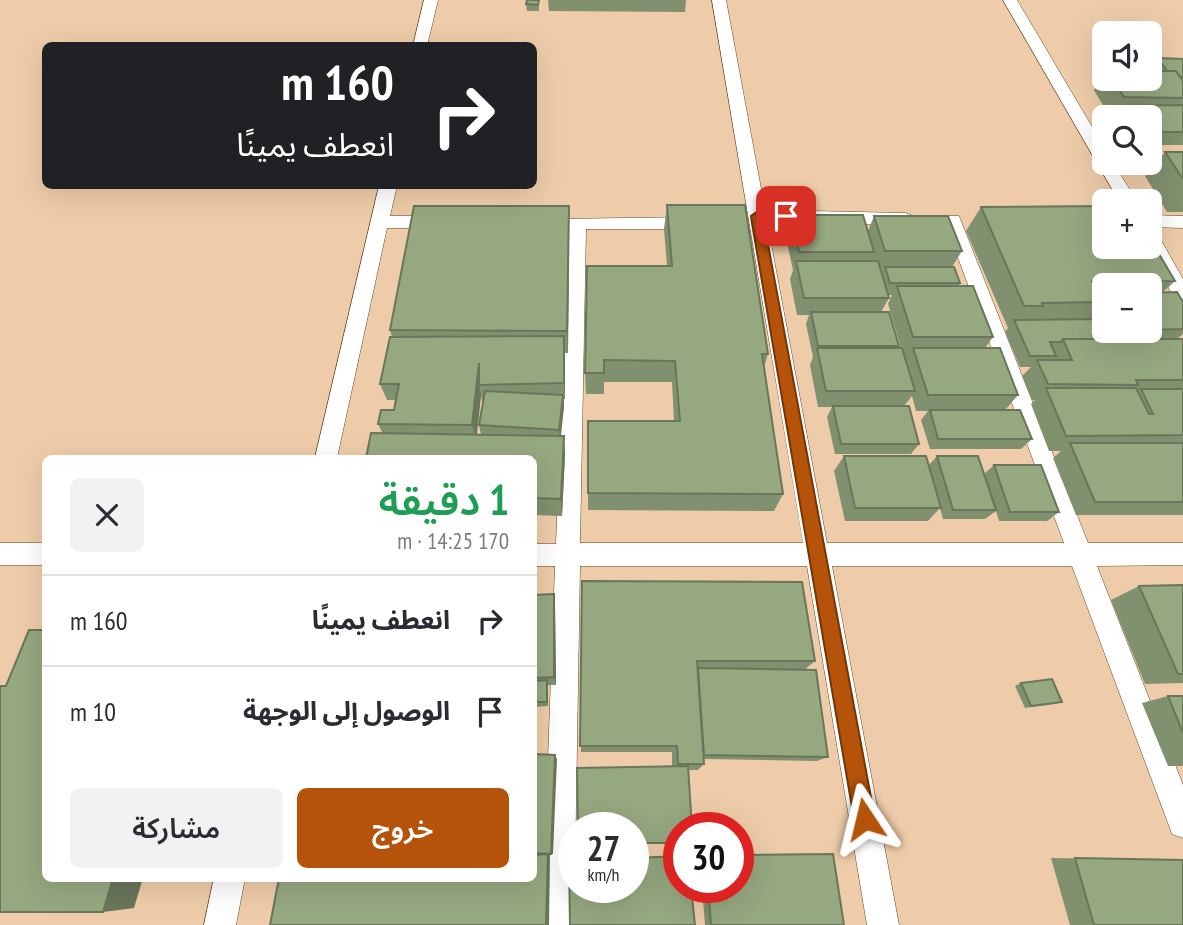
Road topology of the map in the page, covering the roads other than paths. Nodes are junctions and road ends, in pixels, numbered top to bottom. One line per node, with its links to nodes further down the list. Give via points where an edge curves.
1 (431, 0): 4 (street)
2 (719, 0): 7 (street)
3 (1010, 0): 5 (street)
4 (421, 42)
5 (1092, 140)
6 (387, 189): 9 (street)
7 (753, 221): 20 (street); 21 (street, via 946,219)
8 (1162, 221): 12 (street)
9 (380, 222): 10 (street); 17 (street)
10 (459, 222)
11 (538, 222): 13 (street)
12 (1183, 222)
13 (577, 223): 14 (street); 24 (street)
14 (716, 223)
15 (1162, 259): 16 (street)
16 (1183, 296)
17 (327, 455)
18 (0, 554): 19 (street)
19 (42, 554)
20 (818, 554): 21 (street); 24 (street); 29 (street)
21 (1082, 554): 22 (street); 25 (street)
22 (1183, 554)
23 (537, 555): 24 (street)
24 (569, 555): 28 (street)
25 (1183, 824)
26 (229, 882): 27 (street)
27 (219, 925)
28 (558, 925)
29 (883, 925)

